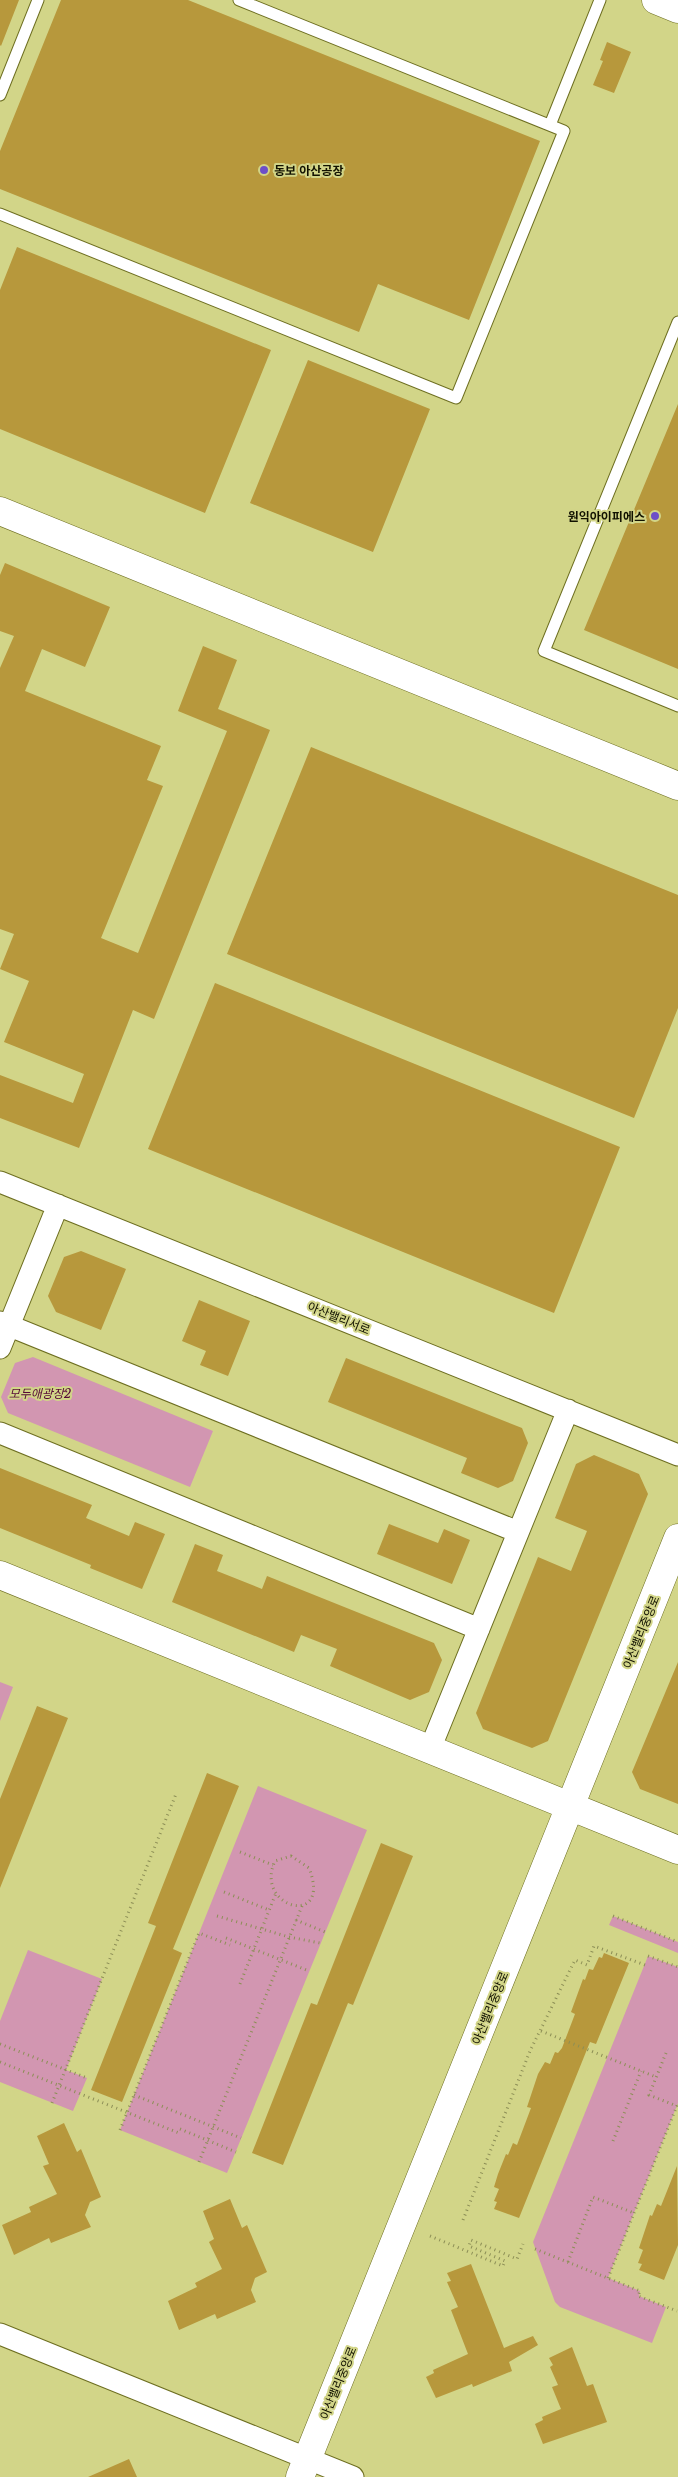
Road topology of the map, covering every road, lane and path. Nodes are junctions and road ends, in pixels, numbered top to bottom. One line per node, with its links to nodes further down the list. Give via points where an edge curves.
1 (38, 0): 6 (lane)
2 (239, 0): 7 (lane)
3 (600, 0): 7 (lane)
4 (656, 0): 5 (street)
5 (678, 9)
6 (0, 95)
7 (550, 125): 8 (lane, via 564,131 456,398)
8 (0, 214)
9 (678, 322): 11 (lane, via 544,651)
10 (0, 511): 12 (street)
11 (678, 706)
12 (678, 786)
13 (0, 1182): 14 (street, 아산밸리서로)
14 (58, 1205): 15 (street); 17 (street, 아산밸리서로)
15 (5, 1324): 16 (street); 20 (street)
16 (0, 1348)
17 (568, 1410): 19 (street, 아산밸리서로); 20 (street)
18 (0, 1433): 23 (street)
19 (678, 1455)
20 (518, 1532): 23 (street)
21 (678, 1538): 26 (street, 아산밸리중앙로)
22 (0, 1575): 24 (street)
23 (479, 1629): 24 (street)
24 (430, 1749): 26 (street)
25 (176, 1794): 55 (path)
26 (571, 1807): 27 (street); 80 (street, 아산밸리중앙로)
27 (678, 1850)
28 (240, 1852): 29 (path)
29 (273, 1865): 31 (path, via 270,1881); 32 (path, via 281,1858 291,1856 309,1868 315,1888 307,1905)
30 (224, 1892): 33 (path)
31 (276, 1892): 32 (path, via 284,1903); 33 (path)
32 (302, 1906): 36 (path)
33 (270, 1910): 37 (path)
34 (217, 1916): 37 (path)
35 (614, 1916): 41 (path)
36 (296, 1920): 38 (path); 39 (path)
37 (262, 1929): 39 (path); 44 (path)
38 (325, 1932)
39 (289, 1937): 42 (path); 46 (path)
40 (226, 1938): 44 (path)
41 (678, 1942)
42 (320, 1944)
43 (230, 1945): 60 (path, via 199,1933)
44 (254, 1949): 46 (path); 50 (path)
45 (648, 1956): 48 (path)
46 (280, 1960): 49 (path); 64 (path)
47 (645, 1965): 51 (path, via 594,1946 587,1965 575,1960)
48 (678, 1968)
49 (309, 1971)
50 (240, 1984)
51 (540, 2031): 56 (path); 72 (path)
52 (0, 2044): 55 (path)
53 (666, 2054): 57 (path)
54 (0, 2062): 59 (path)
55 (66, 2070): 58 (path); 59 (path)
56 (641, 2071): 57 (path); 68 (path)
57 (656, 2077): 62 (path, via 649,2095)
58 (87, 2078)
59 (59, 2086): 61 (path); 63 (path)
60 (134, 2095): 63 (path); 64 (path)
61 (52, 2103)
62 (677, 2105): 71 (path)
63 (127, 2113): 65 (path); 67 (path)
64 (213, 2127): 66 (path); 67 (path)
65 (120, 2130)
66 (241, 2138)
67 (208, 2140): 69 (path); 70 (path)
68 (613, 2141)
69 (236, 2152)
70 (199, 2162)
71 (634, 2213): 76 (path, via 593,2197); 77 (path)
72 (463, 2220)
73 (430, 2236): 74 (path, via 503,2266 505,2260 469,2246 471,2240 517,2259)
74 (523, 2244)
75 (535, 2249): 76 (path)
76 (568, 2262): 77 (path)
77 (608, 2278): 78 (path, via 640,2291 638,2296)
78 (677, 2311)
79 (0, 2334): 80 (street)
80 (304, 2468): 81 (street)
81 (353, 2477)

